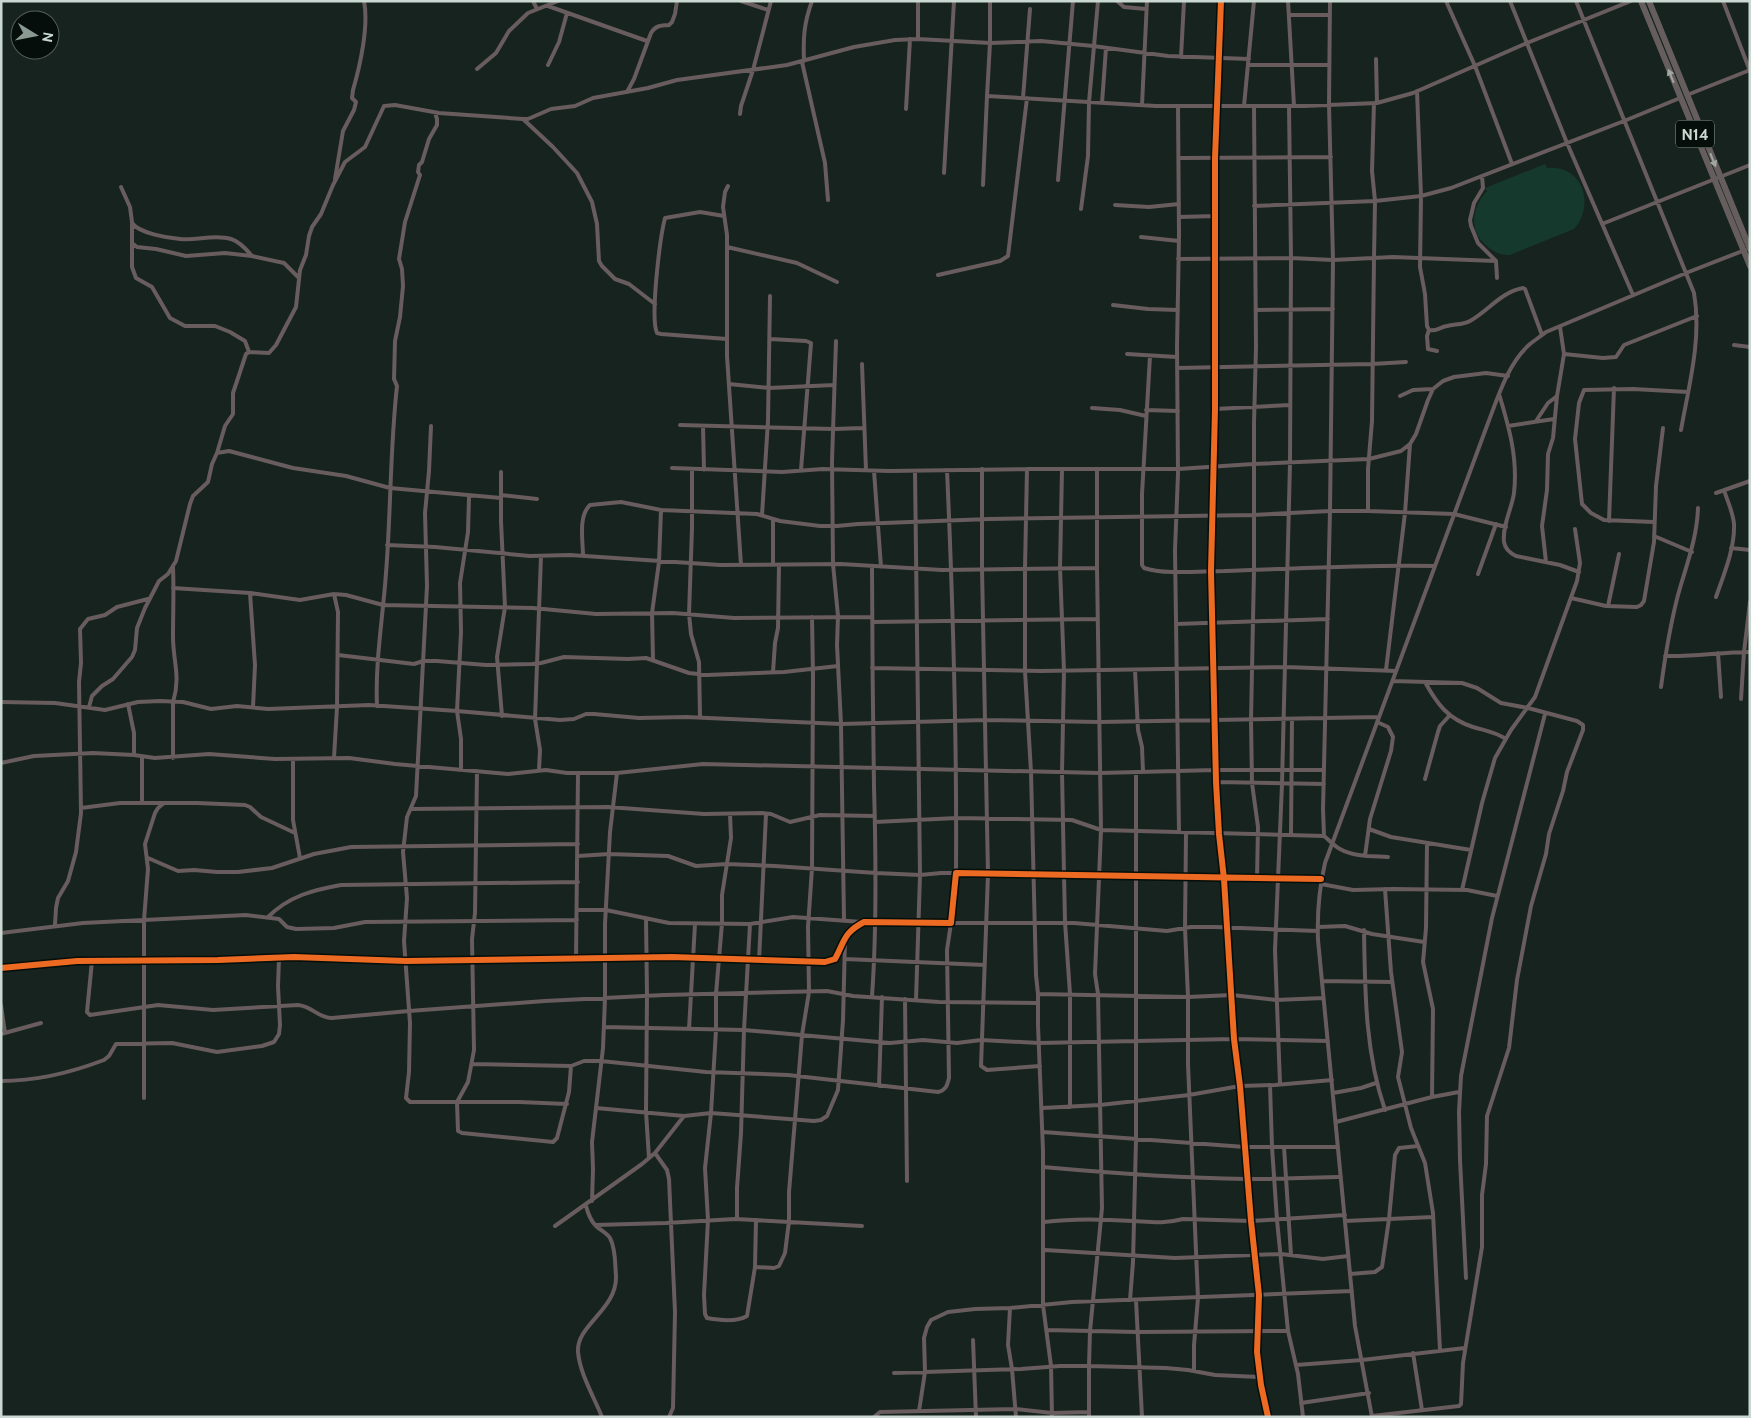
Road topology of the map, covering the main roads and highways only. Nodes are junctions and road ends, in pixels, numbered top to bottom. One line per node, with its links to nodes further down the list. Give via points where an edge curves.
1 (1641, 1): 3 (main road, N14, one-way to 1)
2 (1649, 1): 3 (main road, N14)
3 (1684, 96): 4 (main road, N14)
4 (1748, 249): 5 (main road, N14)
5 (1750, 266)

